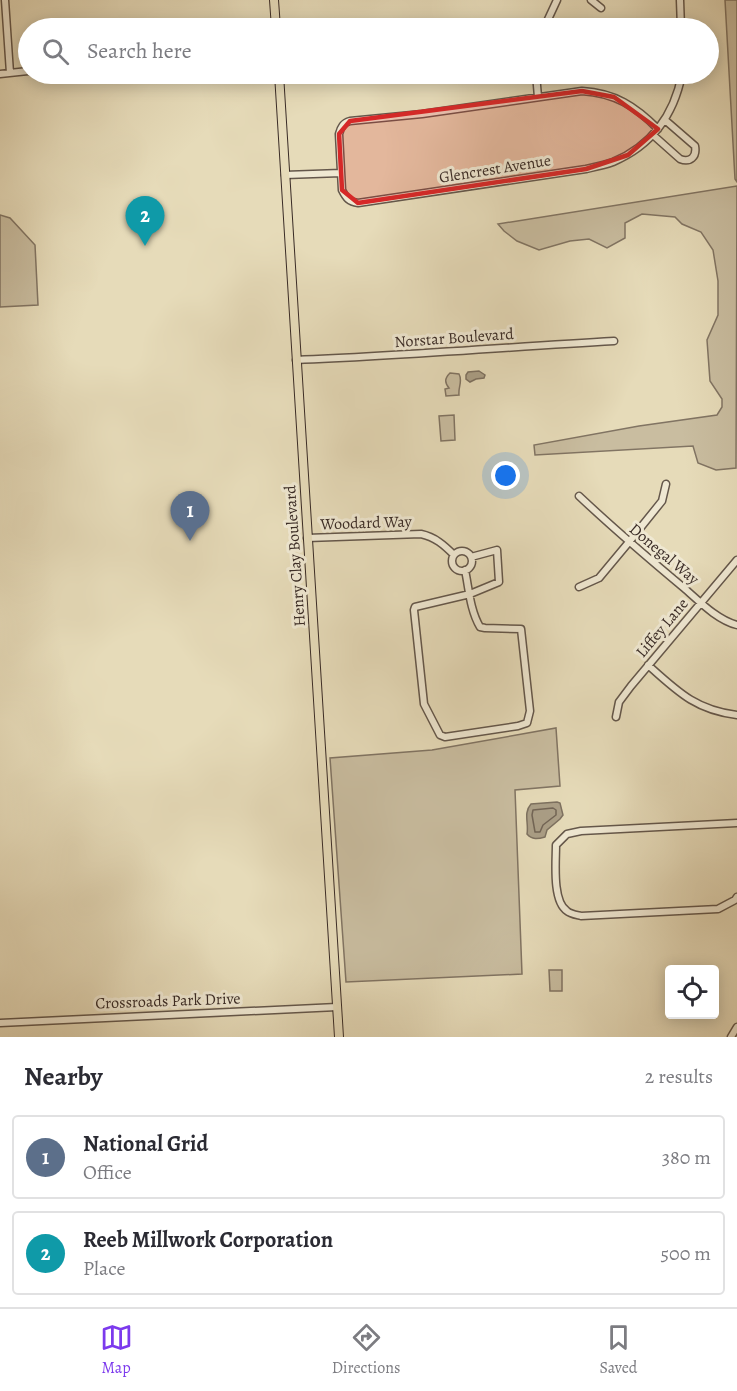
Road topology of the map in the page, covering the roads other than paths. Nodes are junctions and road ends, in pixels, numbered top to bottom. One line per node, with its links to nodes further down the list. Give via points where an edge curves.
1 (5, 0): 11 (street)
2 (274, 0): 7 (main road)
3 (557, 0): 8 (street)
4 (591, 0): 6 (street)
5 (680, 0): 9 (street)
6 (601, 8)
7 (275, 18)
8 (549, 18)
9 (681, 18)
10 (18, 72): 11 (street)
11 (10, 73): 12 (street)
12 (0, 74)
13 (280, 84): 20 (main road, Henry Clay Boulevard)
14 (537, 84): 16 (street)
15 (680, 84): 17 (street, Glencrest Avenue)
16 (538, 97): 18 (street, via 598,92 626,103 649,120); 19 (street, via 346,122 339,134)
17 (665, 120): 18 (street, Glencrest Avenue); 18 (street, via 695,146 696,153 690,160 680,159)
18 (655, 132): 19 (street, Glencrest Avenue, via 628,155 586,169 358,203 346,198)
19 (340, 173): 20 (street)
20 (285, 175): 22 (main road, Henry Clay Boulevard)
21 (614, 341): 22 (street, Norstar Boulevard)
22 (296, 360): 25 (main road, Henry Clay Boulevard)
23 (666, 484): 26 (street, via 662,501)
24 (579, 496): 26 (street, Donegal Way)
25 (308, 538): 27 (street, Woodard Way, via 416,533 433,538); 40 (main road, Henry Clay Boulevard)
26 (629, 542): 31 (street, via 599,578); 33 (street, Donegal Way)
27 (454, 555): 28 (street, Woodard Way, via 463,551); 30 (street, Woodard Way, via 453,566)
28 (471, 557): 30 (street); 32 (street, Woodard Way, via 497,550 499,582)
29 (737, 560): 33 (street, Liffey Lane)
30 (465, 570): 32 (street, Woodard Way)
31 (579, 587)
32 (470, 594): 32 (street, Woodard Way, via 480,627 521,629 530,711 527,723 518,726 445,737 440,735 424,704 414,610)
33 (701, 603): 34 (street, Donegal Way, via 723,620); 35 (street, Liffey Lane)
34 (737, 625)
35 (648, 665): 36 (street, via 692,702); 37 (street, Liffey Lane, via 619,702)
36 (737, 715)
37 (616, 717)
38 (737, 823): 39 (street, via 567,834 556,845 556,889 567,912 581,916 718,909)
39 (737, 897)
40 (337, 1007): 41 (street, Crossroads Park Drive); 43 (main road, Henry Clay Boulevard)
41 (0, 1023)
42 (737, 1027): 44 (street)
43 (339, 1037)
44 (731, 1037)

